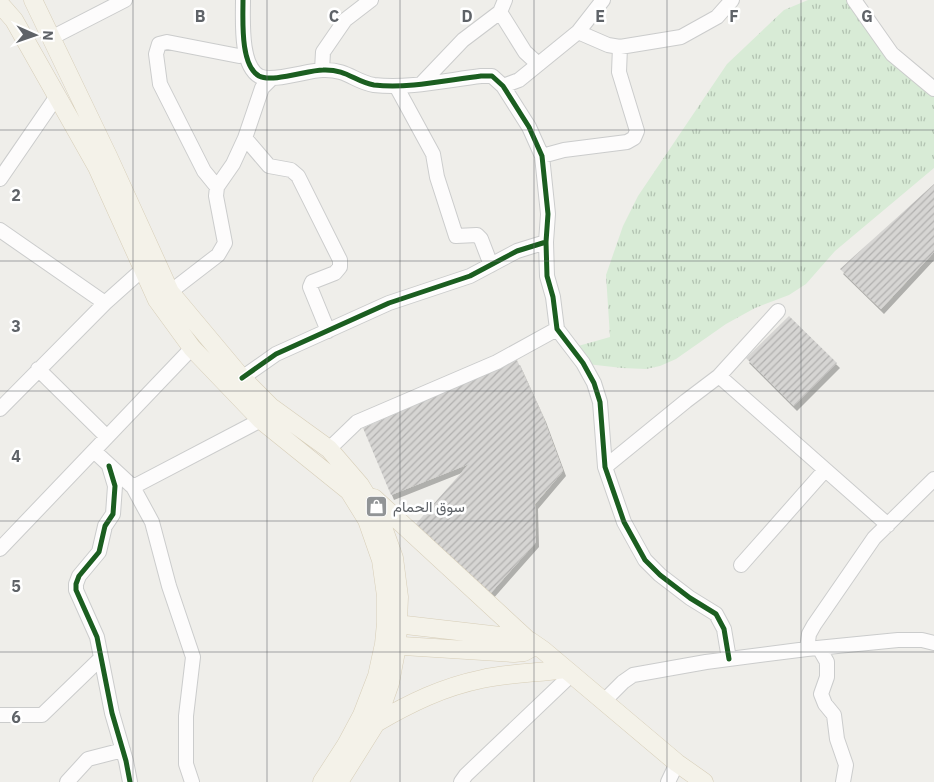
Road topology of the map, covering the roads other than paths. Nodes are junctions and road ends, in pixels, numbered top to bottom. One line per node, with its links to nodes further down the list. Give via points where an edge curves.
1 (33, 0): 11 (main road)
2 (125, 0): 11 (street)
3 (243, 0): 13 (street)
4 (371, 0): 15 (street, via 345,20 324,52)
5 (603, 0): 10 (street)
6 (732, 0): 12 (street, via 717,17 681,37)
7 (854, 0): 20 (street, via 892,54)
8 (0, 4): 21 (main road, via 14,20)
9 (502, 6): 14 (street, via 525,52); 17 (street, via 463,40)
10 (578, 32): 12 (street); 14 (street)
11 (51, 38): 30 (main road)
12 (620, 47): 23 (street, via 618,72 636,126 634,138 627,142)
13 (245, 52): 16 (street, via 260,77); 25 (street, via 239,56 167,42 159,44 156,54 160,84 204,171)
14 (538, 64): 19 (street, via 519,80)
15 (322, 70): 16 (street); 18 (street, via 339,70 372,84)
16 (272, 78): 22 (street, via 262,88)
17 (422, 83): 18 (street); 19 (street, via 492,76)
18 (396, 86): 28 (street, via 434,154 437,177 456,236 478,235)
19 (503, 86): 23 (street, via 529,127)
20 (934, 89)
21 (57, 96): 24 (street); 29 (main road, via 97,167)
22 (245, 138): 25 (street); 34 (street, via 269,166 291,170 298,176 340,260 340,267 335,273 312,282 310,287)
23 (542, 156): 27 (street, via 548,214)
24 (0, 179)
25 (217, 187): 30 (street, via 225,243 218,255)
26 (0, 230): 31 (street)
27 (546, 242): 28 (street, via 517,251); 33 (street, via 547,276)
28 (491, 265): 34 (street, via 470,276 389,303)
29 (143, 269): 31 (street); 35 (main road, via 157,300)
30 (170, 292): 38 (main road)
31 (105, 303): 36 (street)
32 (778, 311): 37 (street)
33 (557, 329): 42 (street, via 497,362 357,422); 45 (street, via 594,383 600,402)
34 (328, 331): 38 (street, via 276,354)
35 (192, 348): 40 (main road); 41 (street)
36 (38, 369): 39 (street); 41 (street)
37 (719, 376): 45 (street); 46 (street)
38 (242, 378): 42 (main road, via 271,407)
39 (0, 409)
40 (261, 420): 49 (street); 53 (main road, via 349,491 366,520 381,560)
41 (107, 437): 43 (street)
42 (329, 448): 48 (main road)
43 (94, 451): 44 (street); 51 (street)
44 (109, 466): 49 (street); 58 (street, via 115,486 113,514 105,526 99,552 76,584 97,637)
45 (605, 467): 59 (street, via 624,522 645,560 690,598 716,614 724,629)
46 (826, 470): 50 (street); 52 (street)
47 (934, 479): 50 (street)
48 (360, 485): 53 (main road, via 379,516 394,558 399,597); 55 (main road)
49 (133, 487): 68 (street, via 152,522 193,657 186,716 186,764)
50 (888, 525): 57 (street, via 874,538 814,625 809,634)
51 (0, 549)
52 (741, 564)
53 (392, 624): 55 (main road, via 510,637); 56 (main road)
54 (934, 642): 57 (street, via 898,640)
55 (532, 644): 56 (main road, via 524,652 514,653); 60 (main road)
56 (391, 645): 63 (main road, via 390,683); 69 (main road, via 362,715)
57 (812, 649): 59 (street); 74 (street, via 827,662 827,678 821,694 834,715 837,739 846,765)
58 (101, 658): 62 (street, via 42,714); 64 (street)
59 (728, 659): 61 (street, via 633,675)
60 (568, 672): 61 (main road); 63 (main road, via 484,679 455,686 428,695); 71 (street)
61 (603, 702): 65 (main road)
62 (0, 715)
63 (376, 723): 70 (main road)
64 (123, 750): 66 (street, via 88,759); 67 (street)
65 (677, 764): 72 (street); 73 (main road)
66 (67, 782)
67 (130, 782)
68 (192, 782)
69 (322, 782)
70 (339, 782)
71 (461, 782)
72 (668, 782)
73 (704, 782)
74 (843, 782)

